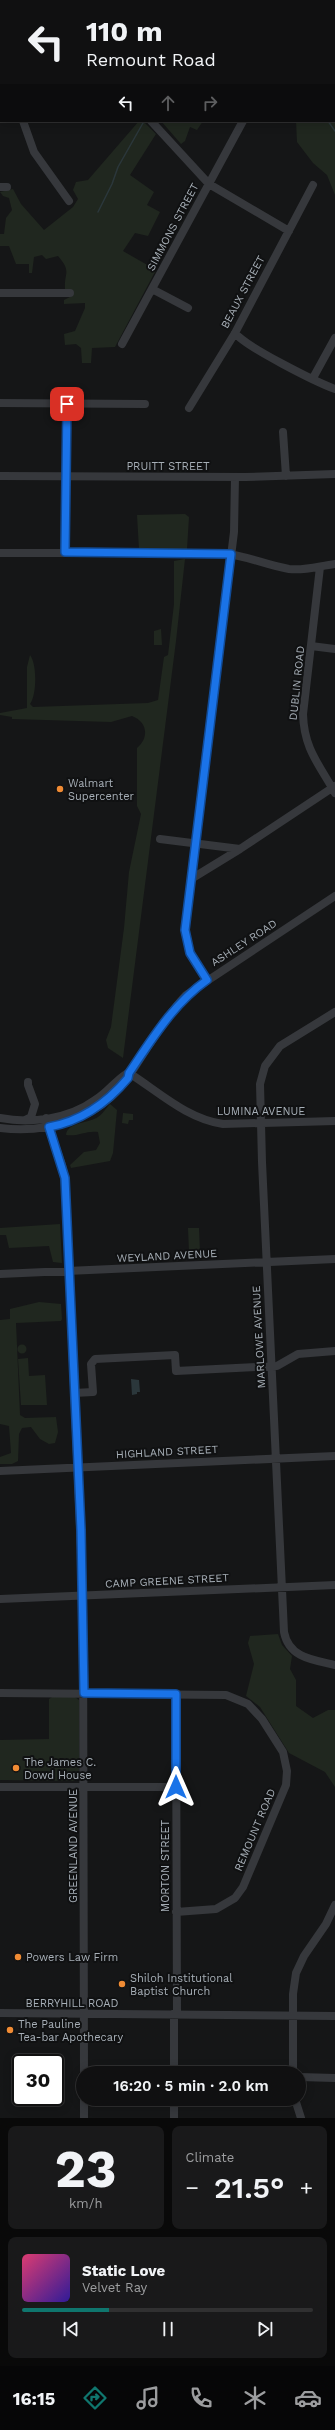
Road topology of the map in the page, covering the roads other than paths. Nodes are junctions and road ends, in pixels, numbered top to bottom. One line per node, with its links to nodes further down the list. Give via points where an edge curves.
1 (23, 122): 6 (street, via 34,152)
2 (152, 122): 4 (street)
3 (242, 122): 4 (street, SIMMONS STREET)
4 (209, 184): 7 (street); 8 (street, SIMMONS STREET)
5 (313, 185): 7 (street, BEAUX STREET)
6 (68, 201)
7 (289, 231): 12 (street, BEAUX STREET)
8 (152, 289): 11 (street); 14 (street, SIMMONS STREET)
9 (0, 293): 10 (street)
10 (70, 293)
11 (188, 308)
12 (235, 333): 15 (street, via 239,338); 20 (street, BEAUX STREET)
13 (335, 338): 15 (street)
14 (122, 344)
15 (313, 378): 16 (street)
16 (335, 389)
17 (0, 403): 18 (street)
18 (67, 404): 19 (street); 24 (street)
19 (145, 404)
20 (189, 408)
21 (283, 432): 25 (street)
22 (335, 474): 25 (street, PRUITT STREET)
23 (0, 476): 24 (street, PRUITT STREET)
24 (66, 476): 26 (street, PRUITT STREET); 27 (street)
25 (286, 476): 26 (street, PRUITT STREET)
26 (235, 477): 29 (street)
27 (65, 552): 28 (street); 29 (street)
28 (0, 553)
29 (231, 554): 31 (street, via 289,569); 36 (street)
30 (335, 564): 31 (street)
31 (320, 567): 32 (street, DUBLIN ROAD)
32 (311, 646): 33 (street); 34 (street, DUBLIN ROAD, via 303,714 304,730 310,752)
33 (335, 649)
34 (334, 789): 37 (street)
35 (160, 839): 36 (street)
36 (195, 843): 37 (street); 38 (street)
37 (240, 849): 38 (street)
38 (191, 879): 40 (street, via 186,940 190,953)
39 (335, 896): 40 (street, ASHLEY ROAD)
40 (207, 980): 42 (street, ASHLEY ROAD, via 186,995 175,1007)
41 (335, 1012): 48 (street, MARLOWE AVENUE, via 280,1046 270,1057 260,1084)
42 (129, 1073): 45 (street, ASHLEY ROAD, via 87,1106 67,1114); 48 (street, LUMINA AVENUE, via 196,1117 223,1124); 49 (street, ASHLEY ROAD, via 128,1078 98,1107 70,1121)
43 (28, 1082): 46 (street, via 35,1108 31,1117)
44 (0, 1118): 46 (street, ASHLEY ROAD)
45 (46, 1118): 46 (street, ASHLEY ROAD); 49 (street, GREENLAND AVENUE)
46 (24, 1120)
47 (335, 1121): 48 (street, LUMINA AVENUE)
48 (261, 1123): 52 (street, MARLOWE AVENUE)
49 (49, 1127): 50 (street, ASHLEY ROAD, via 25,1130); 53 (street, GREENLAND AVENUE, via 64,1176)
50 (0, 1128)
51 (335, 1259): 52 (street, WEYLAND AVENUE)
52 (266, 1262): 53 (street, WEYLAND AVENUE); 56 (street, MARLOWE AVENUE)
53 (69, 1271): 54 (street, WEYLAND AVENUE); 57 (street, GREENLAND AVENUE)
54 (0, 1274)
55 (335, 1351): 56 (street, via 298,1354 280,1366)
56 (271, 1366): 57 (street, via 176,1371 175,1355 95,1359 91,1364 93,1392); 59 (street, MARLOWE AVENUE)
57 (74, 1394): 60 (street, GREENLAND AVENUE)
58 (335, 1456): 59 (street, HIGHLAND STREET)
59 (275, 1459): 60 (street, HIGHLAND STREET); 63 (street, MARLOWE AVENUE)
60 (78, 1468): 61 (street, HIGHLAND STREET); 64 (street, GREENLAND AVENUE)
61 (0, 1472)
62 (335, 1585): 63 (street, CAMP GREENE STREET)
63 (282, 1587): 64 (street, CAMP GREENE STREET); 66 (street, MARLOWE AVENUE, via 284,1632 291,1648 306,1658)
64 (83, 1596): 65 (street, CAMP GREENE STREET); 68 (street, GREENLAND AVENUE)
65 (0, 1599)
66 (335, 1665)
67 (0, 1693): 68 (street, REMOUNT ROAD)
68 (84, 1693): 69 (street, REMOUNT ROAD); 71 (street, GREENLAND AVENUE)
69 (176, 1694): 72 (street, MORTON STREET); 74 (street, REMOUNT ROAD, via 226,1695 248,1704 262,1719 280,1747 287,1771 283,1795 240,1891 232,1901 216,1909)
70 (0, 1787): 71 (street)
71 (84, 1787): 72 (street); 76 (street, GREENLAND AVENUE)
72 (176, 1787): 74 (street, MORTON STREET)
73 (335, 1905): 78 (street, via 296,1973)
74 (176, 1912): 77 (street, MORTON STREET)
75 (0, 2014): 76 (street, BERRYHILL ROAD)
76 (84, 2014): 77 (street, BERRYHILL ROAD); 80 (street, GREENLAND AVENUE)
77 (175, 2014): 78 (street, BERRYHILL ROAD); 81 (street, MORTON STREET)
78 (294, 2014): 79 (street, BERRYHILL ROAD); 82 (street)
79 (335, 2016)
80 (84, 2066)
81 (174, 2066)
82 (293, 2066)
83 (306, 2077): 84 (street)
84 (335, 2078)
85 (84, 2106): 88 (street)
86 (174, 2106): 89 (street)
87 (297, 2106): 90 (street)
88 (84, 2118)
89 (174, 2118)
90 (301, 2118)

